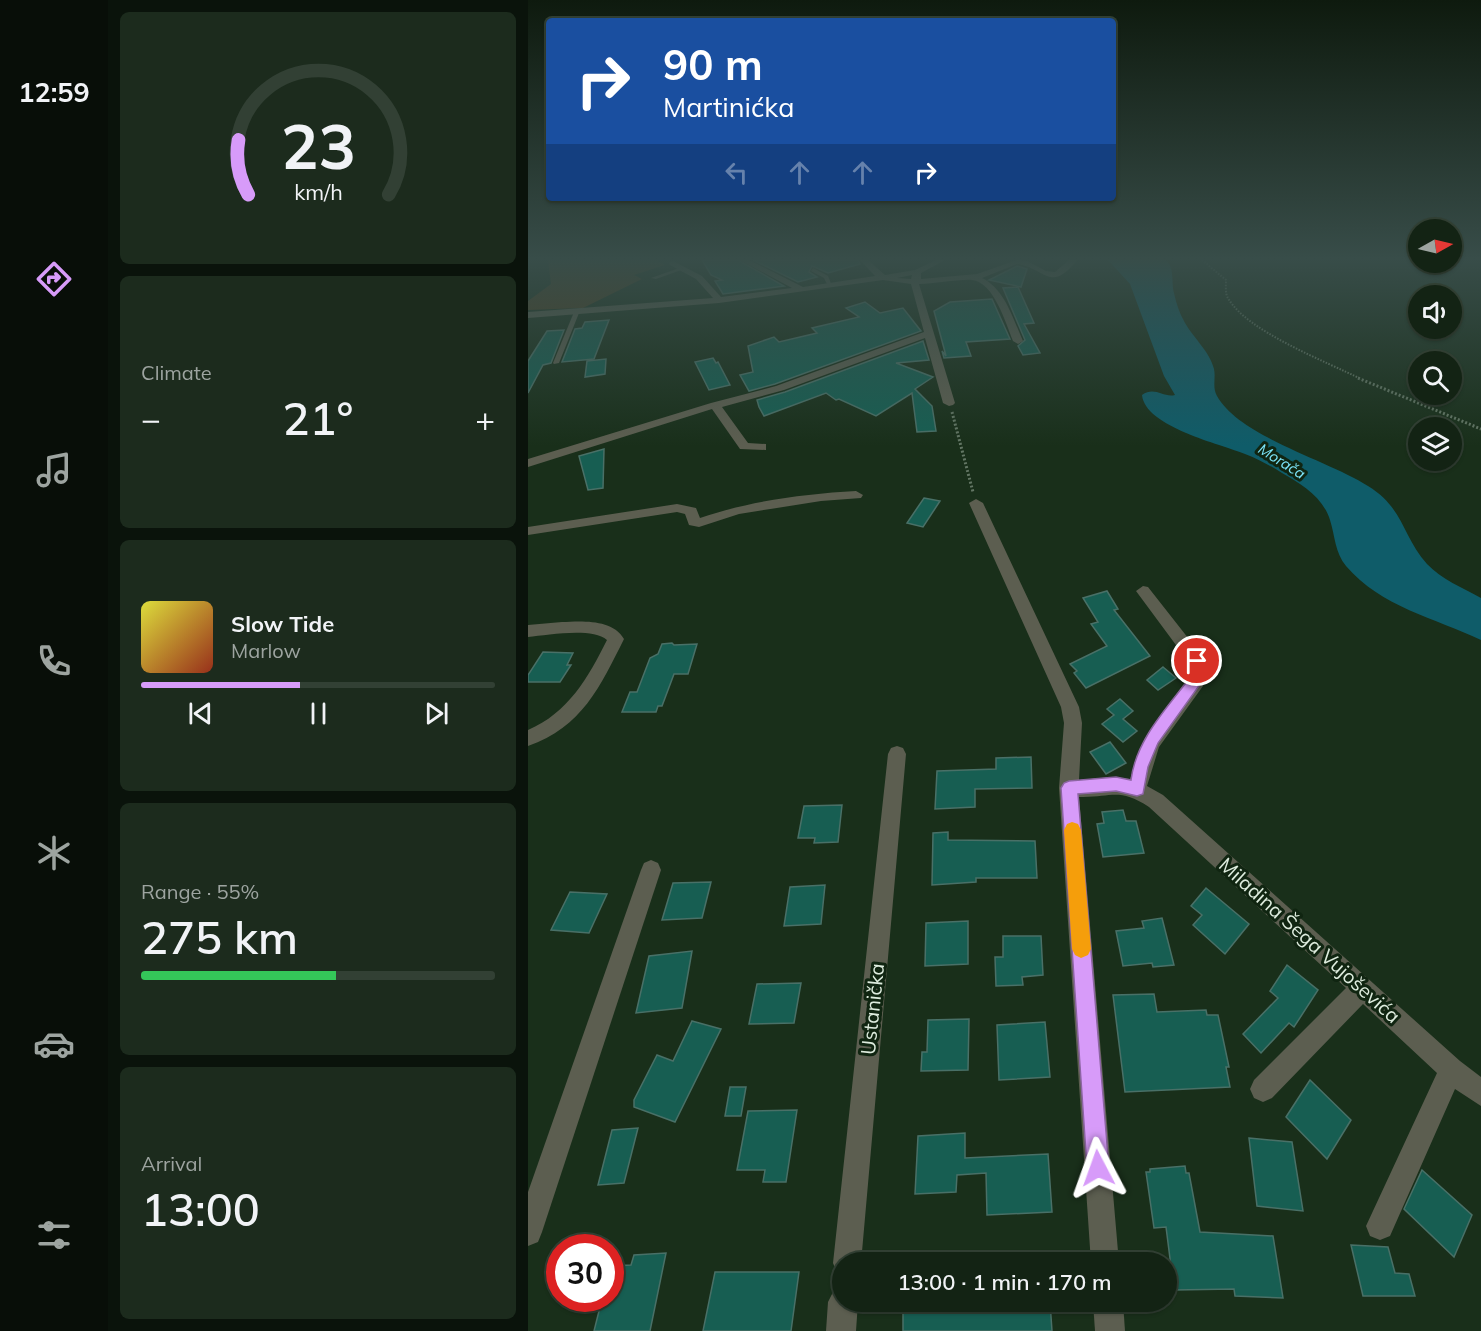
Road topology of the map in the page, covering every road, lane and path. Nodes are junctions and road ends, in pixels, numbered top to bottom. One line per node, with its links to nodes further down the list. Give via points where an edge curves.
1 (572, 322): 7 (lane)
2 (926, 322): 5 (street)
3 (1009, 322): 6 (street)
4 (1253, 322): 10 (path, via 1375,386)
5 (928, 334): 8 (street); 9 (street, via 780,388)
6 (1018, 341)
7 (556, 363)
8 (949, 403): 14 (path)
9 (715, 405): 11 (street, via 744,446); 12 (street)
10 (1481, 429)
11 (762, 447)
12 (528, 463)
13 (856, 495): 15 (street, via 737,510 699,523 694,522 691,511 677,508)
14 (976, 503): 20 (street, via 1070,707 1073,723)
15 (528, 531)
16 (1143, 591): 21 (street, via 1201,671 1152,739 1140,767)
17 (528, 631): 18 (street, via 579,627 607,630 616,639 584,697 567,717)
18 (528, 738)
19 (897, 754): 29 (street, Ustanička)
20 (1069, 788): 21 (street, via 1116,784); 30 (street)
21 (1137, 789): 23 (street, Miladina Šega Vujoševića, via 1167,810)
22 (651, 870): 28 (street)
23 (1363, 988): 24 (street, Miladina Šega Vujoševića); 25 (street)
24 (1450, 1070): 26 (street, Miladina Šega Vujoševića); 27 (street)
25 (1263, 1089)
26 (1481, 1093)
27 (1380, 1226)
28 (528, 1232)
29 (848, 1252)
30 (1104, 1252)
31 (842, 1312): 33 (street)
32 (1109, 1312): 34 (street)
33 (841, 1331)
34 (1110, 1331)

